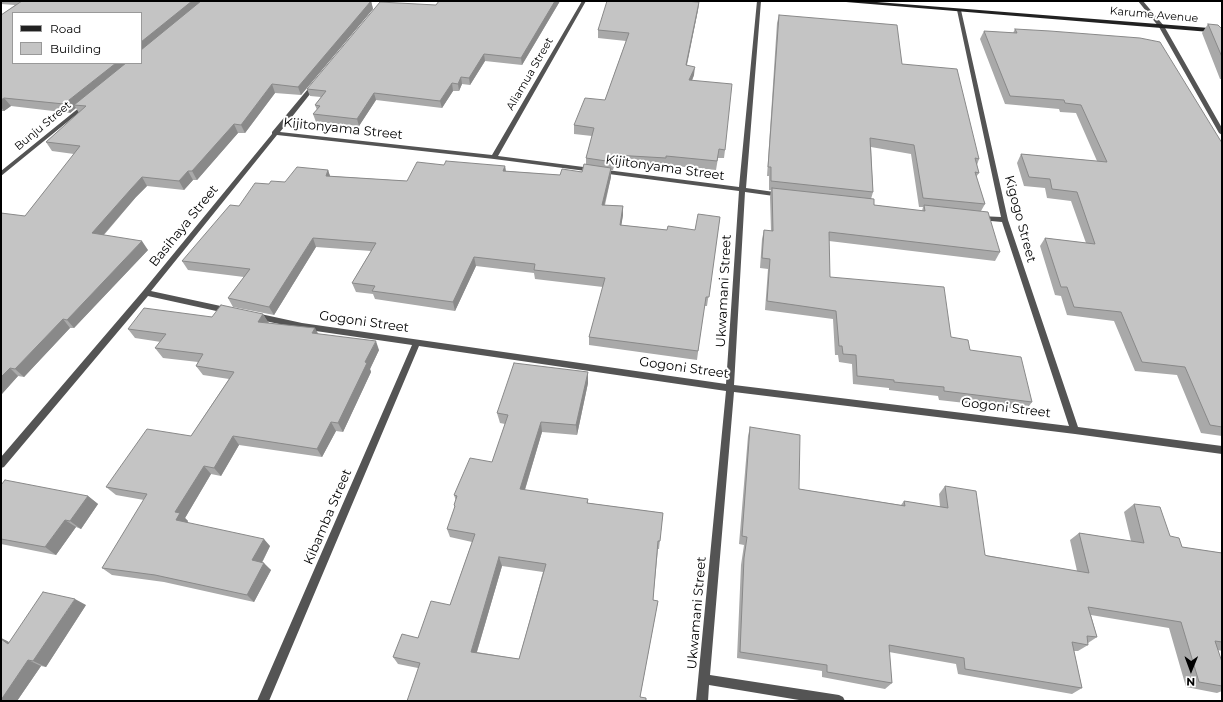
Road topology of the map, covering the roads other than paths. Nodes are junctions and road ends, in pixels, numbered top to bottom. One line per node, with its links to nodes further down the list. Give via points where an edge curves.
1 (584, 1): 14 (street, Aliamua Street)
2 (759, 1): 16 (street, Ukwamani Street)
3 (846, 1): 7 (main road, Karume Avenue)
4 (1140, 1): 8 (street)
5 (1216, 1): 6 (street)
6 (1222, 2)
7 (959, 10): 8 (main road, Karume Avenue); 19 (street, Kigogo Street)
8 (1161, 26): 9 (main road, Karume Avenue); 13 (street)
9 (1222, 31)
10 (320, 79): 12 (street, Basihaya Street)
11 (93, 98): 15 (street, Bunju Street)
12 (274, 133): 14 (street, Kijitonyama Street); 20 (street, Basihaya Street)
13 (1222, 134)
14 (494, 157): 16 (street, Kijitonyama Street)
15 (1, 174)
16 (742, 190): 17 (street, Kijitonyama Street); 22 (street, Ukwamani Street)
17 (788, 196)
18 (974, 217): 19 (street)
19 (1005, 220): 23 (street, Kigogo Street)
20 (146, 292): 21 (street, Gogoni Street, via 302,326); 25 (street, Basihaya Street)
21 (417, 342): 22 (street, Gogoni Street); 27 (street, Kibamba Street)
22 (730, 388): 23 (street, Gogoni Street); 26 (street, Ukwamani Street)
23 (1074, 430): 24 (street, Gogoni Street)
24 (1222, 450)
25 (1, 464)
26 (703, 679): 28 (street, Ukwamani Street); 29 (street)
27 (263, 701)
28 (702, 701)
29 (839, 701)

